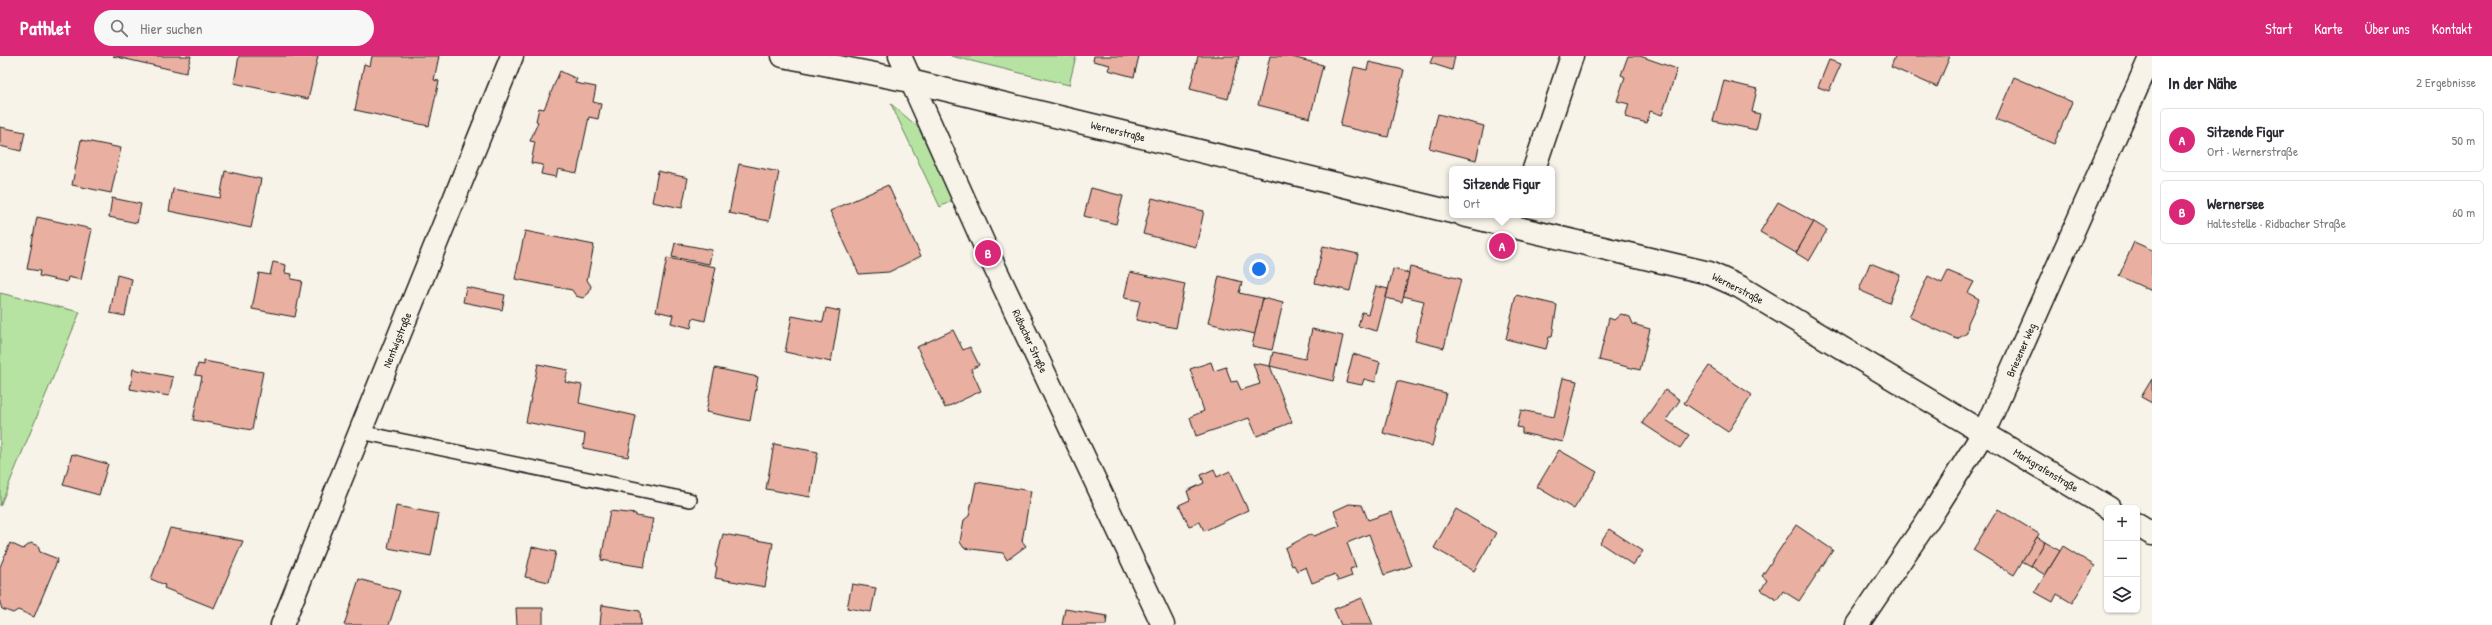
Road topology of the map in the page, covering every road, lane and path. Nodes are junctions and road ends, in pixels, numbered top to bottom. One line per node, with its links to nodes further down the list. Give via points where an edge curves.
1 (512, 56): 11 (street, Nentwigstraße)
2 (783, 56): 6 (street, Wernerstraße)
3 (900, 56): 6 (street, Ridbacher Straße)
4 (1572, 56): 7 (street)
5 (2151, 56): 12 (street, Briesener Weg)
6 (910, 81): 8 (street, Wernerstraße); 18 (street, Ridbacher Straße)
7 (1535, 166)
8 (1449, 211)
9 (1487, 218): 10 (street, Wernerstraße)
10 (1519, 222): 12 (street, Wernerstraße, via 1709,273 1740,287)
11 (360, 432): 13 (lane); 17 (street, Nentwigstraße)
12 (1984, 432): 14 (street, Markgrafenstraße); 19 (street, Briesener Weg)
13 (690, 500)
14 (2104, 505)
15 (2140, 527): 16 (street)
16 (2152, 534)
17 (282, 625)
18 (1164, 625)
19 (1857, 625)

